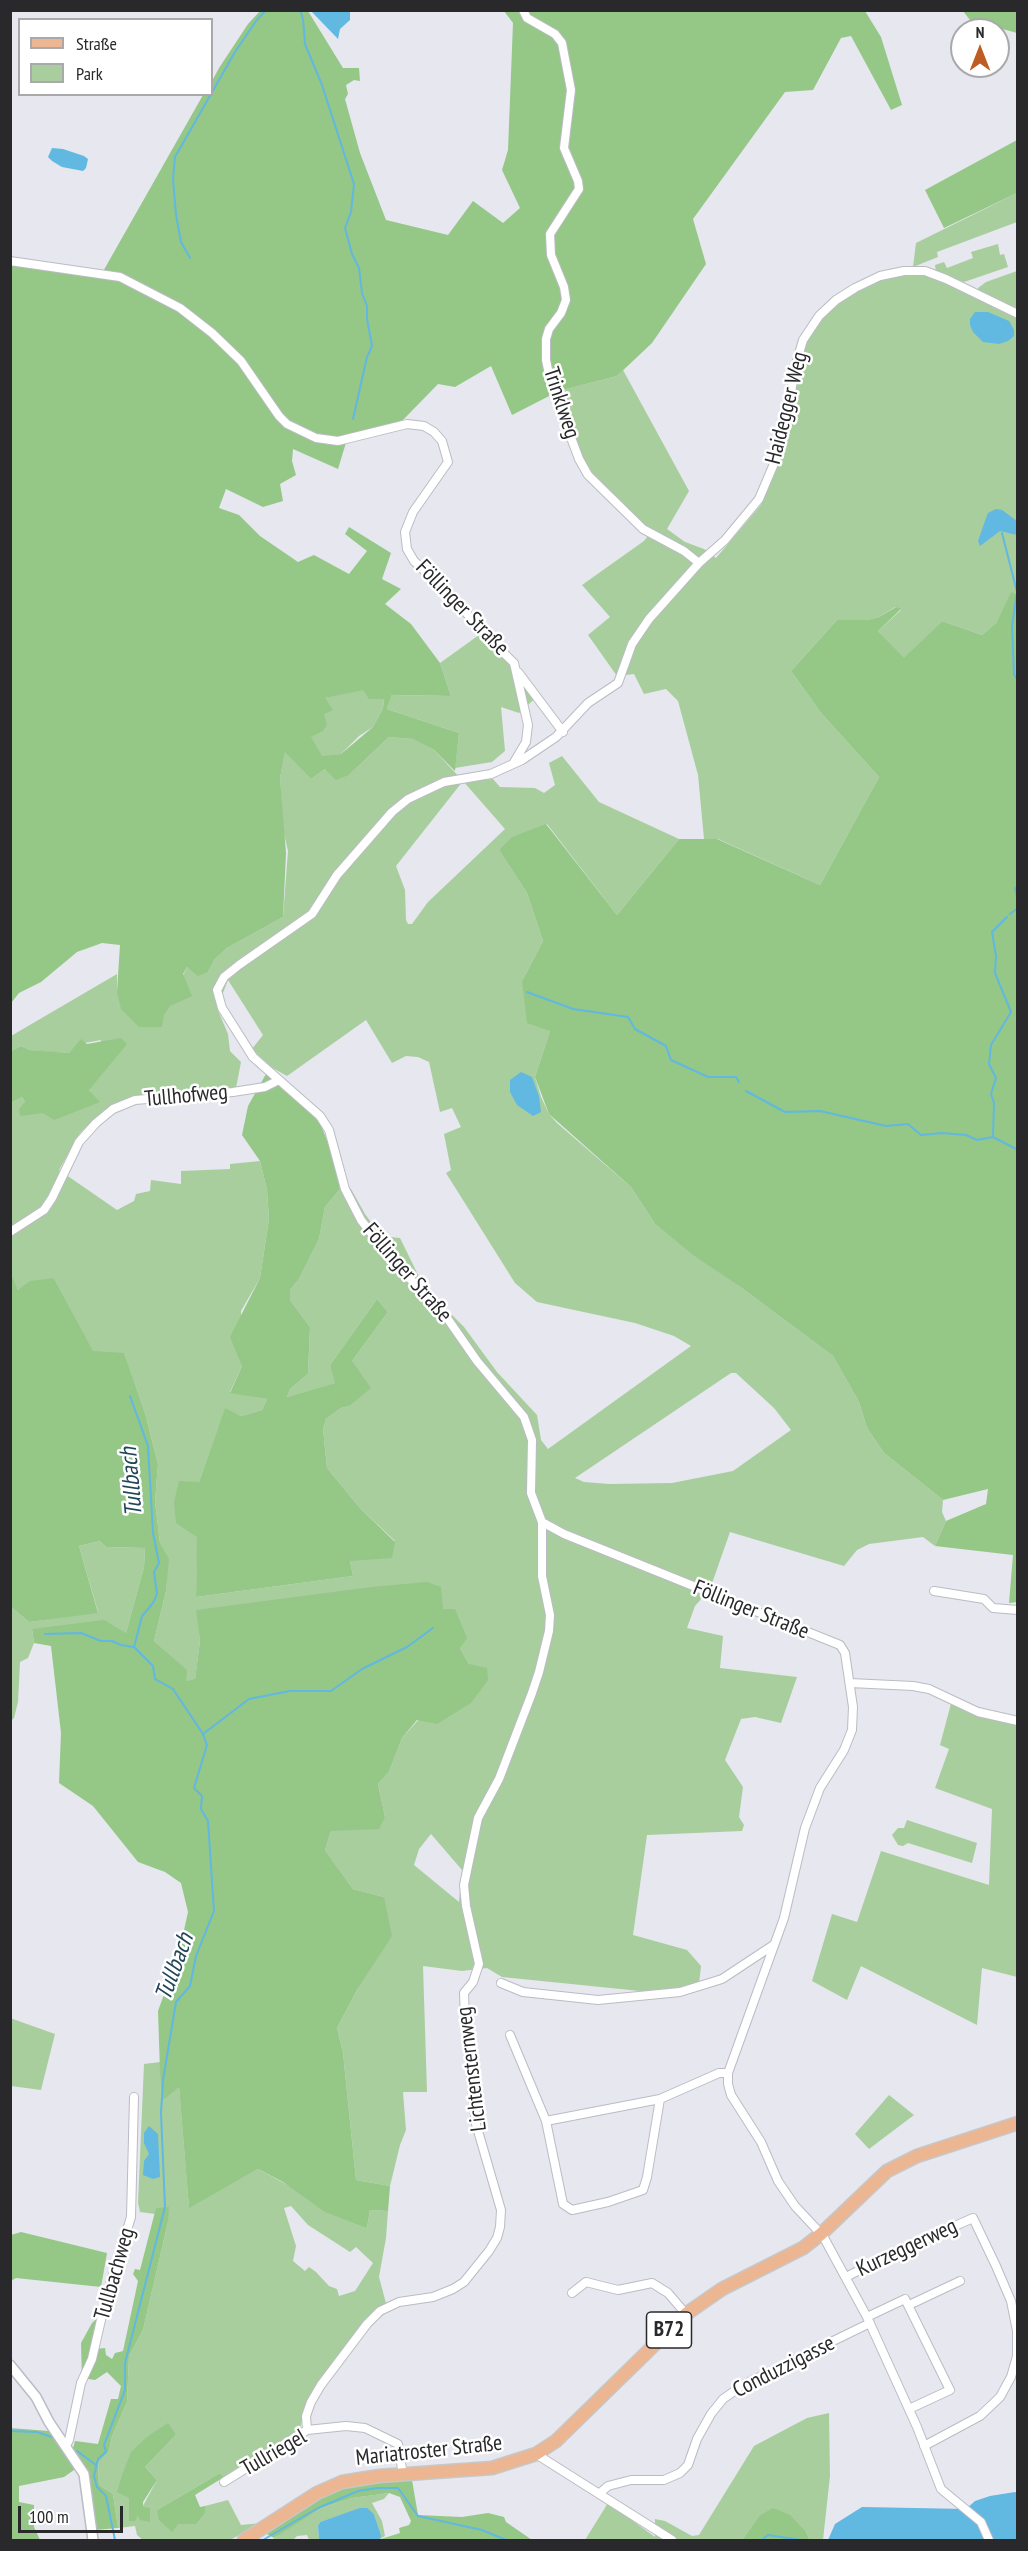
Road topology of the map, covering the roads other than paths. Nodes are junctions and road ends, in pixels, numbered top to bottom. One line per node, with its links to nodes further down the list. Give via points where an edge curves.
1 (524, 10): 4 (street, Trinklweg, via 527,18 555,34 562,43 571,90 564,148 579,189 550,234 551,255 566,300 546,339 551,384 588,475 643,529)
2 (10, 261): 5 (street, Föllinger Straße, via 120,277 180,308 241,361 279,416 316,438 338,441 407,424 434,432 442,441 448,462 411,517 405,532 407,549)
3 (1017, 314): 4 (street, Haidegger Weg, via 925,271 880,276 836,300 809,330 799,351 781,447 765,486 739,524)
4 (699, 563): 6 (street, Haidegger Weg, via 636,636 618,683 588,704)
5 (517, 670): 6 (street); 7 (street, Föllinger Straße, via 528,725 526,742)
6 (563, 732): 7 (street, Haidegger Weg)
7 (513, 764): 8 (street, Föllinger Straße, via 491,774 444,782 408,799 337,875 312,914 224,977 217,990 222,1008 253,1057)
8 (279, 1080): 9 (street, Tullhofweg, via 265,1087 233,1092 135,1100 113,1109 79,1142 44,1210); 10 (street, Föllinger Straße, via 306,1101 329,1130 345,1189 361,1220 403,1273 445,1315 524,1417 532,1440 531,1493)
9 (10, 1232)
10 (542, 1522): 13 (street, Föllinger Straße, via 840,1646 845,1653); 32 (street, Lichtensternweg, via 542,1576 550,1615 549,1631 540,1672 499,1779 478,1818 464,1885 479,1964 464,1993 476,2124 501,2210 500,2227 489,2251 464,2282 433,2297 389,2306 367,2324 311,2402)
11 (934, 1591): 12 (street, via 984,1599 993,1608)
12 (1017, 1610)
13 (850, 1683): 14 (street, via 929,1689 978,1712); 15 (street, Föllinger Straße, via 852,1730 812,1808 784,1917)
14 (1017, 1721)
15 (772, 1946): 16 (street, via 722,1979 680,1992 598,2000 523,1992); 18 (street, Föllinger Straße)
16 (501, 1983)
17 (510, 2034): 21 (street)
18 (728, 2073): 20 (street, via 719,2073); 23 (street, via 730,2095 761,2142 778,2181)
19 (134, 2097): 33 (street, Tullbachweg, via 132,2217 107,2294 92,2359 81,2383)
20 (660, 2100): 21 (street); 21 (street, via 643,2190 572,2210 563,2204)
21 (546, 2121)
22 (1017, 2123): 23 (main road, Mariatroster Straße / B72, via 898,2165 877,2179)
23 (821, 2234): 24 (street, Kurzeggerweg); 28 (main road, Mariatroster Straße / B72, via 787,2257 722,2289)
24 (846, 2277): 29 (street, Kurzeggerweg); 34 (street, Kurzeggerweg, via 973,2218 996,2266 1011,2301 1017,2331 1017,2356 1011,2377 1000,2397 980,2416)
25 (960, 2281): 27 (street, Kurzeggerweg)
26 (572, 2294): 28 (street, via 585,2282 618,2289 652,2283 668,2293)
27 (909, 2305): 29 (street, Kurzeggerweg, via 905,2299); 31 (street, via 950,2390)
28 (686, 2314): 35 (main road, Mariatroster Straße / B72, via 563,2435)
29 (868, 2320): 31 (street, Kurzeggerweg); 38 (street, Conduzzigasse, via 723,2399 680,2474 664,2480 631,2480 608,2486)
30 (10, 2365): 33 (street, via 36,2397)
31 (909, 2409): 34 (street, Kurzeggerweg)
32 (307, 2430): 36 (street, Tullriegel, via 356,2426 383,2436 398,2444); 37 (street, Tullriegel)
33 (66, 2446): 39 (street, via 84,2474)
34 (924, 2446): 42 (street, Kurzeggerweg, via 941,2489 981,2522)
35 (536, 2454): 36 (main road, Mariatroster Straße / B72, via 492,2468); 38 (street)
36 (403, 2475): 40 (main road, Mariatroster Straße / B72, via 361,2478 330,2486)
37 (224, 2482)
38 (600, 2493): 41 (street)
39 (93, 2541)
40 (244, 2541)
41 (672, 2541)
42 (989, 2541)

